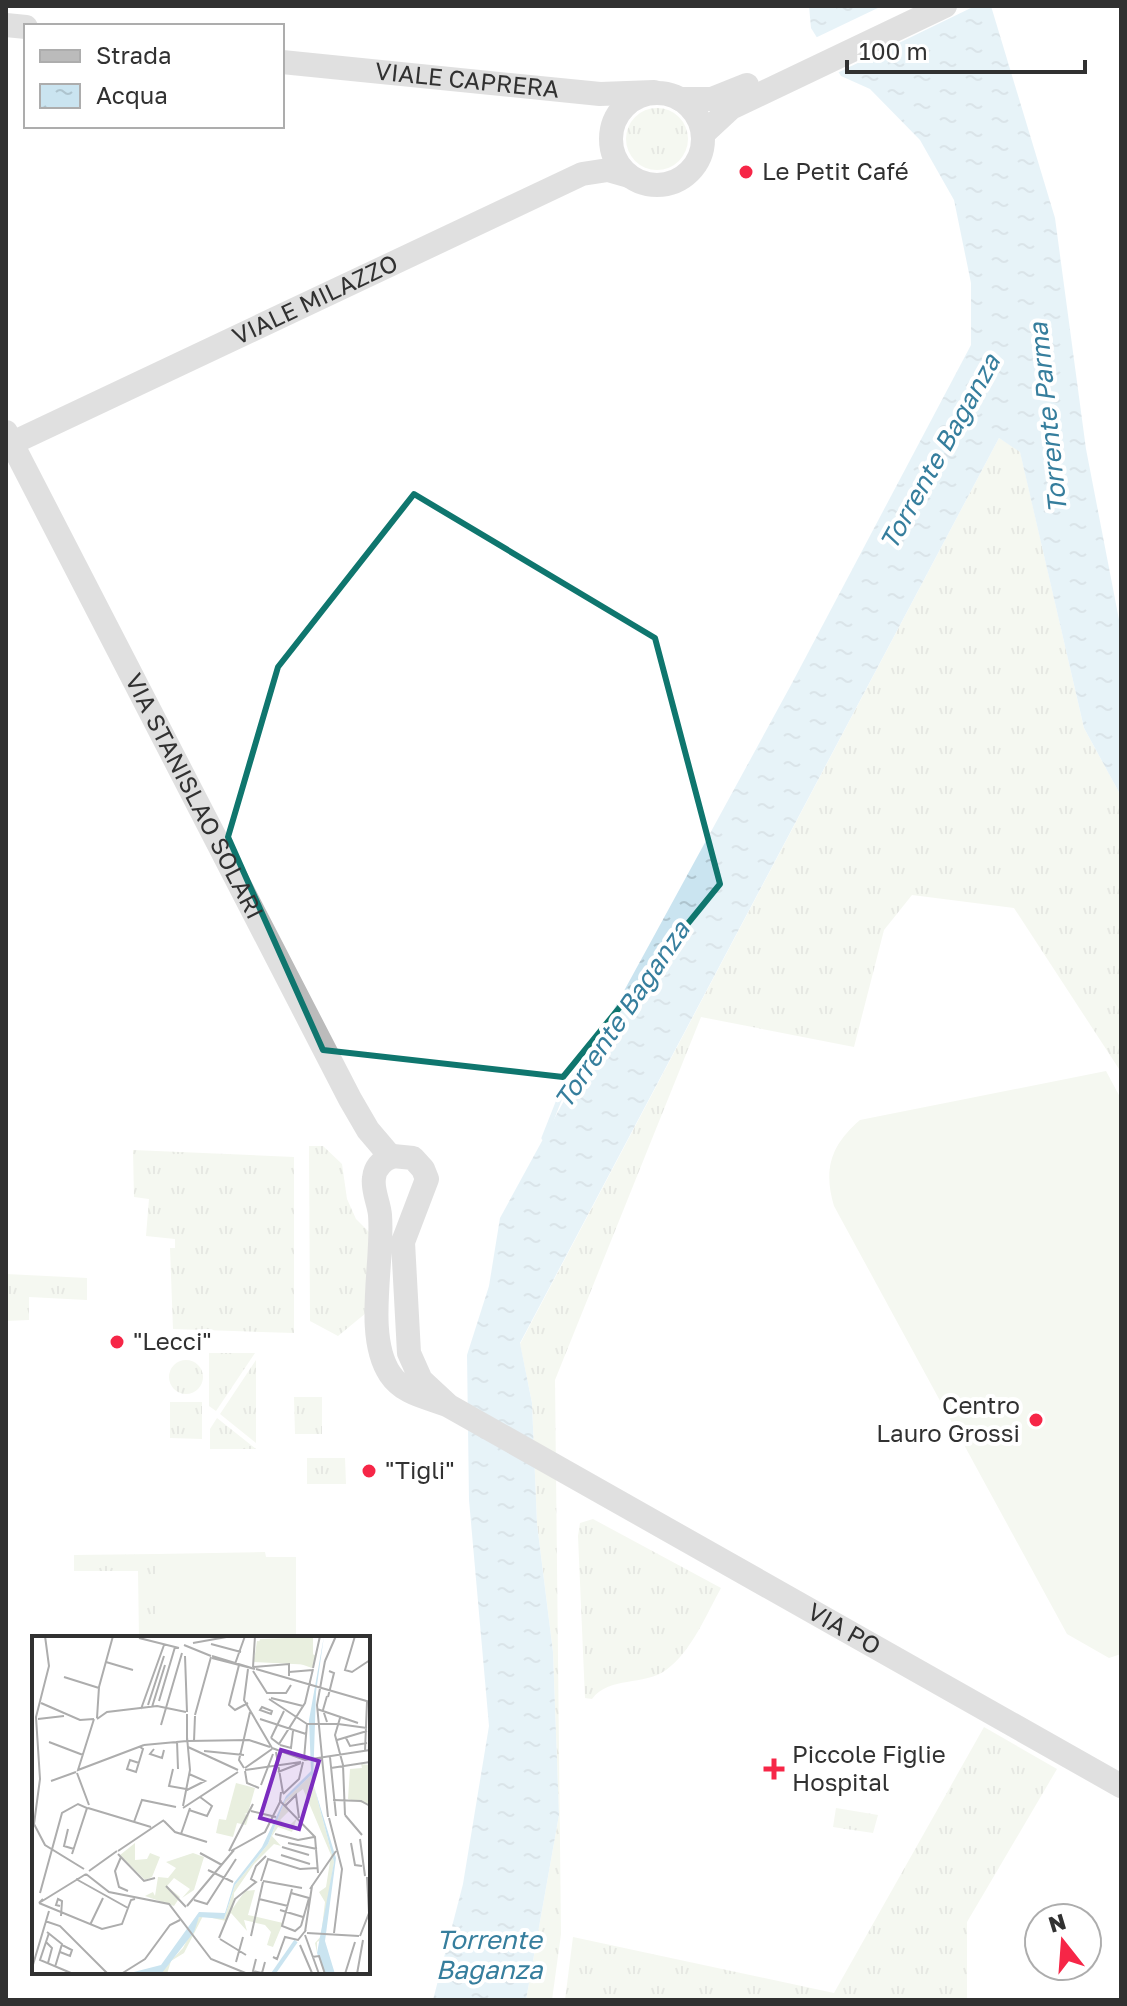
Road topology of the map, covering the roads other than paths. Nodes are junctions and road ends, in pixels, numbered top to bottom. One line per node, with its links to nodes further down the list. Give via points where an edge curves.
1 (912, 6): 6 (street)
2 (945, 6): 6 (street)
3 (284, 62): 4 (street, VIALE CAPRERA, via 600,94)
4 (654, 92): 5 (street); 8 (street, via 628,102 614,121 612,150)
5 (680, 99): 6 (street); 7 (street, via 696,114)
6 (725, 103): 7 (street)
7 (703, 134): 8 (street, via 698,160 683,177 659,185)
8 (629, 176): 9 (street, VIALE MILAZZO, via 608,170 582,174)
9 (8, 440): 10 (street, VIA STANISLAO SOLARI, via 350,1099)
10 (391, 1157): 11 (street, via 375,1173); 12 (street, via 412,1158 423,1169 426,1184)
11 (375, 1191): 12 (street, via 387,1205 398,1208); 13 (street, via 380,1220 377,1334 386,1367 402,1387)
12 (420, 1199): 13 (street, via 403,1242 408,1349 418,1375)
13 (442, 1402): 14 (street, VIA PO)
14 (1121, 1786)

